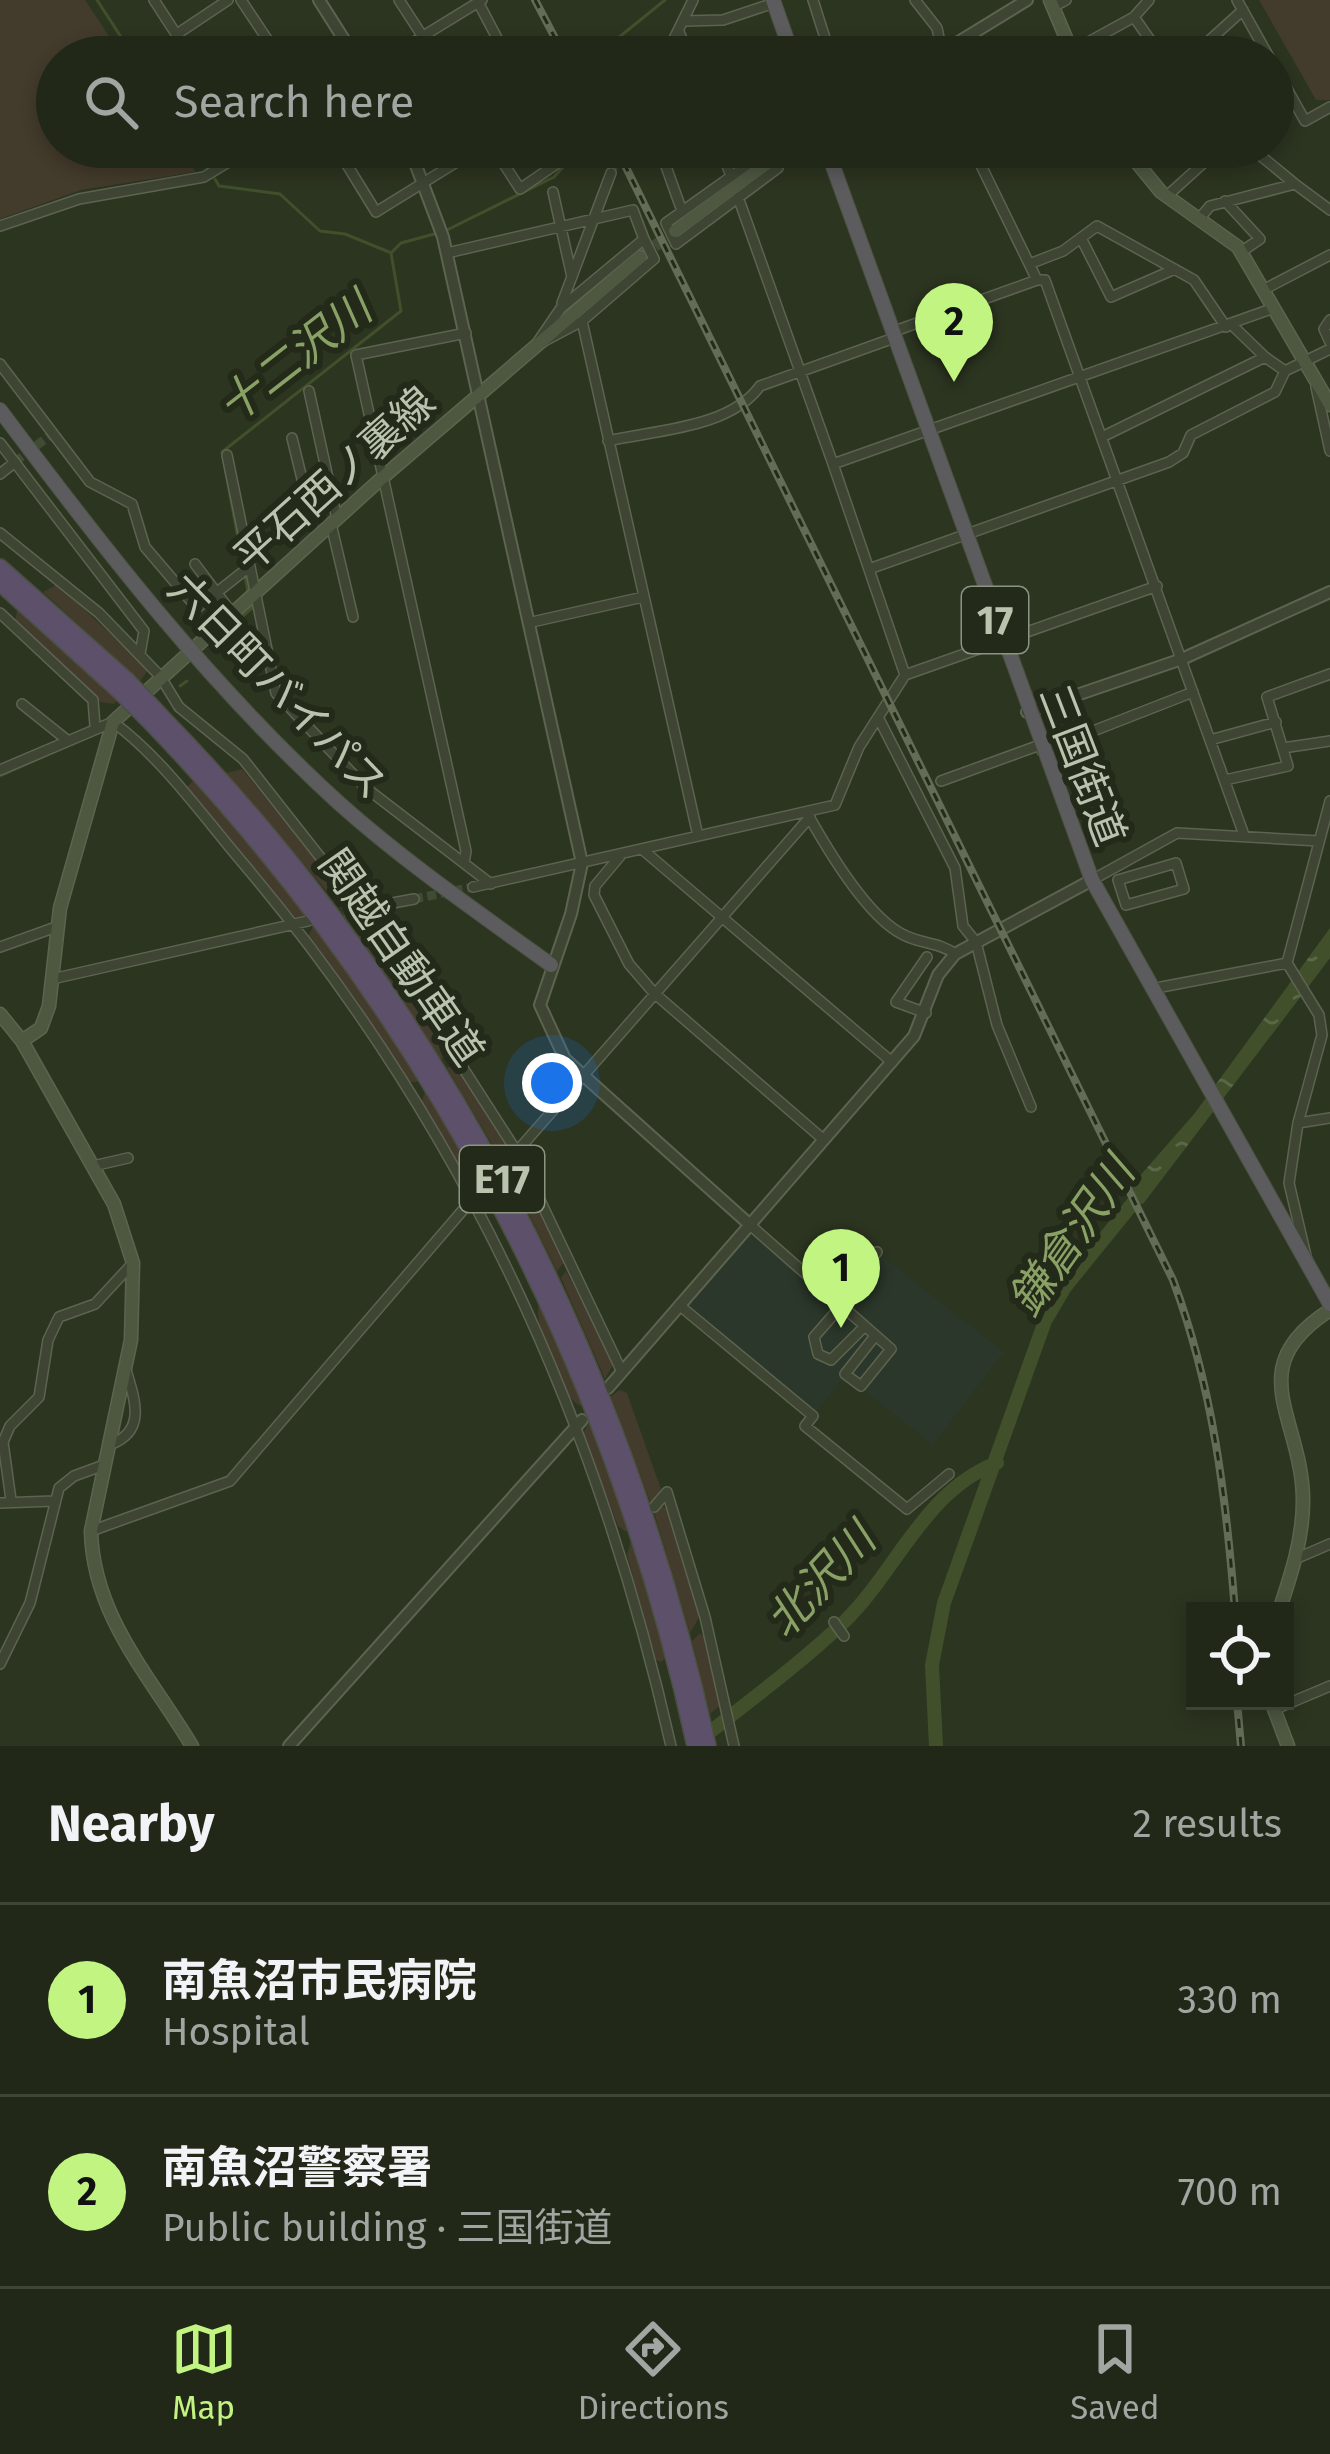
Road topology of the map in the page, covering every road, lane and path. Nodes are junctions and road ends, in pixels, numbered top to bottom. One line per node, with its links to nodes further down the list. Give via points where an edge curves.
1 (154, 0): 19 (street)
2 (228, 0): 19 (street)
3 (241, 0): 21 (street)
4 (319, 0): 22 (street)
5 (399, 0): 20 (street)
6 (450, 0): 16 (street)
7 (693, 0): 18 (street)
8 (813, 0): 27 (street)
9 (915, 0): 28 (street)
10 (1027, 0): 29 (street)
11 (1149, 0): 17 (street)
12 (480, 1): 16 (street); 23 (street)
13 (773, 2): 18 (street); 26 (highway)
14 (1056, 2): 30 (main road)
15 (1240, 5): 33 (street); 34 (street)
16 (457, 14): 20 (street)
17 (1134, 17): 31 (street); 32 (street)
18 (682, 26): 24 (street); 25 (street)
19 (177, 34)
20 (423, 35)
21 (265, 36)
22 (342, 36)
23 (497, 36)
24 (677, 36)
25 (685, 36)
26 (785, 36)
27 (824, 36)
28 (937, 36)
29 (969, 36)
30 (1067, 36)
31 (1098, 36)
32 (1147, 36)
33 (1211, 36)
34 (1257, 36)
35 (1294, 101): 36 (street, via 1305,121)
36 (1330, 107)
37 (218, 168): 65 (street)
38 (349, 168): 55 (street, via 376,212)
39 (419, 168): 55 (street)
40 (447, 168): 55 (street)
41 (506, 168): 42 (street, via 520,189)
42 (550, 168)
43 (667, 168): 62 (street)
44 (727, 168): 54 (street)
45 (742, 168): 54 (street)
46 (761, 168): 67 (main road)
47 (778, 168): 59 (street)
48 (833, 168): 85 (highway, 三国街道 / 17)
49 (983, 168): 74 (street)
50 (1142, 168): 58 (main road)
51 (1196, 168): 58 (street)
52 (1276, 168): 56 (street)
53 (611, 173): 64 (street)
54 (730, 176): 62 (street)
55 (425, 182): 71 (street)
56 (1295, 184): 60 (street); 61 (street)
57 (554, 192): 66 (street)
58 (1167, 196): 63 (main road)
59 (738, 197): 62 (street, via 676,244 666,223); 91 (street)
60 (1225, 202): 63 (street); 70 (street, via 1260,239)
61 (1330, 210)
62 (682, 211)
63 (1198, 219): 70 (main road)
64 (594, 220): 66 (street); 69 (street, via 633,210); 76 (street)
65 (0, 226)
66 (560, 228): 71 (street); 76 (street)
67 (675, 231)
68 (1081, 238): 74 (street); 75 (street, via 1097,226); 75 (street, via 1111,297)
69 (644, 239): 79 (street); 82 (street, via 654,259)
70 (1241, 252): 78 (main road)
71 (447, 253): 84 (street)
72 (1330, 255): 78 (street)
73 (640, 256): 87 (main road, 平石西ノ裏線)
74 (1032, 263): 77 (street)
75 (1175, 269): 83 (street, via 1203,289)
76 (572, 277): 79 (street)
77 (1037, 280): 85 (street); 93 (street, via 1045,280)
78 (1263, 290): 80 (main road)
79 (561, 308): 87 (street)
80 (1274, 308): 83 (street); 89 (main road)
81 (1330, 320): 86 (street)
82 (582, 321): 87 (street); 102 (street)
83 (1229, 327): 88 (street); 93 (street)
84 (466, 333): 96 (street); 110 (street, via 356,355)
85 (893, 335): 91 (street); 99 (highway, 三国街道 / 17)
86 (1330, 345): 89 (street)
87 (535, 346): 96 (main road, 平石西ノ裏線)
88 (1264, 357): 92 (street); 100 (street)
89 (1304, 362): 92 (street); 94 (main road)
90 (0, 364): 122 (street, via 90,482 132,504 145,547 197,608)
91 (800, 371): 102 (street, via 760,386 719,416); 107 (street)
92 (1285, 371): 111 (street, via 1275,392 1192,435 1169,462)
93 (1079, 375): 99 (street); 100 (street)
94 (1312, 376): 97 (main road); 104 (street)
95 (309, 391): 109 (street)
96 (479, 395): 110 (main road, 平石西ノ裏線); 128 (street)
97 (1330, 405)
98 (0, 410): 130 (highway, 六日町バイパス)
99 (927, 430): 107 (street); 114 (highway, 三国街道 / 17)
100 (1104, 436): 111 (street)
101 (292, 438): 109 (street, via 302,478)
102 (608, 441): 124 (street)
103 (0, 443): 106 (street)
104 (1330, 451)
105 (227, 455): 118 (street)
106 (15, 462): 108 (street); 131 (street, via 144,631)
107 (832, 464): 117 (street)
108 (0, 474)
109 (327, 474): 112 (street)
110 (383, 477): 112 (main road, 平石西ノ裏線); 160 (street)
111 (1121, 481): 114 (street); 120 (street)
112 (334, 521): 123 (main road, 平石西ノ裏線); 127 (street)
113 (0, 533): 131 (street)
114 (964, 535): 117 (street); 129 (highway, 三国街道 / 17)
115 (195, 564): 122 (street)
116 (0, 566): 136 (highway, 関越自動車道 / E17)
117 (869, 569): 134 (street)
118 (244, 571): 122 (street); 123 (street)
119 (0, 583): 136 (highway, 関越自動車道 / E17)
120 (1157, 586): 129 (street); 132 (street)
121 (1330, 592): 132 (street)
122 (217, 593): 126 (street)
123 (256, 593): 126 (main road, 平石西ノ裏線); 160 (street, via 276,693 366,788)
124 (643, 597): 128 (street); 155 (street)
125 (0, 613): 143 (street, via 93,700)
126 (232, 613): 130 (main road, 平石西ノ裏線)
127 (352, 617)
128 (532, 622): 161 (street)
129 (1003, 640): 134 (street); 139 (highway, 三国街道 / 17)
130 (189, 650): 135 (main road, 平石西ノ裏線); 177 (highway, 六日町バイパス, via 345,808)
131 (140, 654): 135 (street)
132 (1182, 659): 137 (street); 139 (street)
133 (1330, 674): 142 (street, via 1270,691)
134 (905, 675): 140 (street)
135 (160, 676): 141 (main road, 平石西ノ裏線); 167 (street, via 179,707 255,773)
136 (123, 685): 232 (highway, 関越自動車道 / E17, bridge, via 339,945 504,1208 612,1455)
137 (1193, 692): 145 (street); 147 (street)
138 (22, 704): 144 (street)
139 (1027, 712): 147 (highway, 三国街道 / 17)
140 (878, 717): 153 (street, via 836,805); 172 (street, via 955,868 963,926)
141 (113, 722): 143 (street); 170 (street); 171 (main road)
142 (1276, 722): 145 (street); 148 (street)
143 (95, 726): 144 (street)
144 (68, 740): 149 (street)
145 (1210, 740): 151 (street)
146 (1330, 741): 148 (street)
147 (1041, 748): 150 (street); 163 (highway, 三国街道 / 17)
148 (1283, 748): 151 (street, via 1288,766)
149 (0, 770)
150 (941, 781)
151 (1225, 781): 154 (street)
152 (1330, 801): 156 (street)
153 (808, 815): 155 (street); 168 (street); 174 (street, via 884,921)
154 (1244, 835): 156 (street); 158 (street, via 1177,833)
155 (698, 836): 157 (street)
156 (1319, 841): 176 (street)
157 (643, 850): 159 (street); 168 (street)
158 (1142, 851): 162 (street); 163 (street)
159 (621, 855): 161 (street); 180 (street, via 593,896 628,964)
160 (464, 863): 164 (street)
161 (582, 863): 164 (street); 177 (street)
162 (1148, 872): 162 (street, via 1118,880 1126,904 1184,889 1176,862)
163 (1092, 880): 172 (street); 179 (highway, 三国街道 / 17)
164 (491, 884): 165 (street)
165 (473, 887)
166 (414, 899): 167 (street)
167 (361, 909): 184 (street)
168 (721, 916): 180 (street); 186 (street)
169 (308, 921): 170 (street)
170 (295, 924): 178 (street); 189 (street)
171 (56, 927): 173 (street); 178 (main road)
172 (976, 942): 174 (street); 190 (street, via 997,1025)
173 (0, 947)
174 (956, 955): 181 (street, via 938,975)
175 (927, 957): 181 (street, via 896,1002)
176 (1287, 963): 179 (street); 192 (street, via 1322,1035)
177 (551, 965): 187 (street, via 540,1005 549,1034)
178 (52, 979): 183 (main road, via 41,1028)
179 (1150, 989): 203 (highway, 三国街道 / 17)
180 (654, 992): 187 (street); 193 (street)
181 (926, 1013): 186 (street)
182 (0, 1014): 183 (main road)
183 (22, 1041): 197 (main road)
184 (456, 1050): 185 (street); 194 (street)
185 (445, 1061)
186 (892, 1062): 193 (street)
187 (582, 1076): 194 (street); 199 (street)
188 (423, 1085): 189 (street)
189 (413, 1093): 198 (street)
190 (1031, 1107)
191 (1330, 1118): 192 (street)
192 (1298, 1123): 203 (street, via 1289,1183)
193 (824, 1140): 199 (street)
194 (517, 1151): 196 (street); 201 (street)
195 (128, 1158): 197 (street)
196 (505, 1165)
197 (94, 1166): 202 (main road)
198 (478, 1194): 213 (street, via 532,1302); 220 (street, via 230,1481)
199 (749, 1224): 205 (street); 206 (street)
200 (877, 1252): 205 (street)
201 (571, 1261): 204 (street); 211 (street)
202 (133, 1263): 210 (main road); 217 (street, via 94,1304 59,1317 39,1397 3,1442)
203 (1307, 1265): 207 (highway, 三国街道 / 17)
204 (560, 1274)
205 (838, 1303): 208 (street); 208 (street, via 814,1337 818,1354 831,1360)
206 (679, 1305): 211 (street); 216 (street, via 813,1416 805,1426 907,1509)
207 (1330, 1307): 224 (main road, via 1297,1334 1280,1365 1301,1480)
208 (864, 1327): 209 (street)
209 (875, 1336): 209 (street, via 891,1348 861,1386 845,1374)
210 (125, 1367): 214 (main road); 214 (street, via 138,1409 134,1426)
211 (622, 1372): 212 (street)
212 (608, 1388)
213 (578, 1424): 222 (street); 234 (street)
214 (109, 1445): 215 (main road)
215 (104, 1465): 218 (street, via 74,1476); 220 (main road)
216 (949, 1474)
217 (6, 1501): 218 (street)
218 (54, 1501): 228 (street, via 31,1603)
219 (654, 1507): 238 (street, via 667,1492)
220 (91, 1531): 233 (main road, via 92,1569 106,1607)
221 (631, 1533): 222 (street)
222 (621, 1544): 235 (street)
223 (1330, 1544): 224 (street)
224 (1295, 1559): 225 (main road)
225 (1282, 1602)
226 (833, 1622): 227 (street)
227 (844, 1636)
228 (0, 1664)
229 (1330, 1686): 230 (street)
230 (1294, 1698)
231 (1274, 1710): 239 (main road)
232 (696, 1720): 236 (highway, 関越自動車道 / E17); 237 (highway, 関越自動車道 / E17)
233 (192, 1746)
234 (289, 1746)
235 (671, 1746)
236 (695, 1746)
237 (708, 1746)
238 (734, 1746)
239 (1288, 1746)

